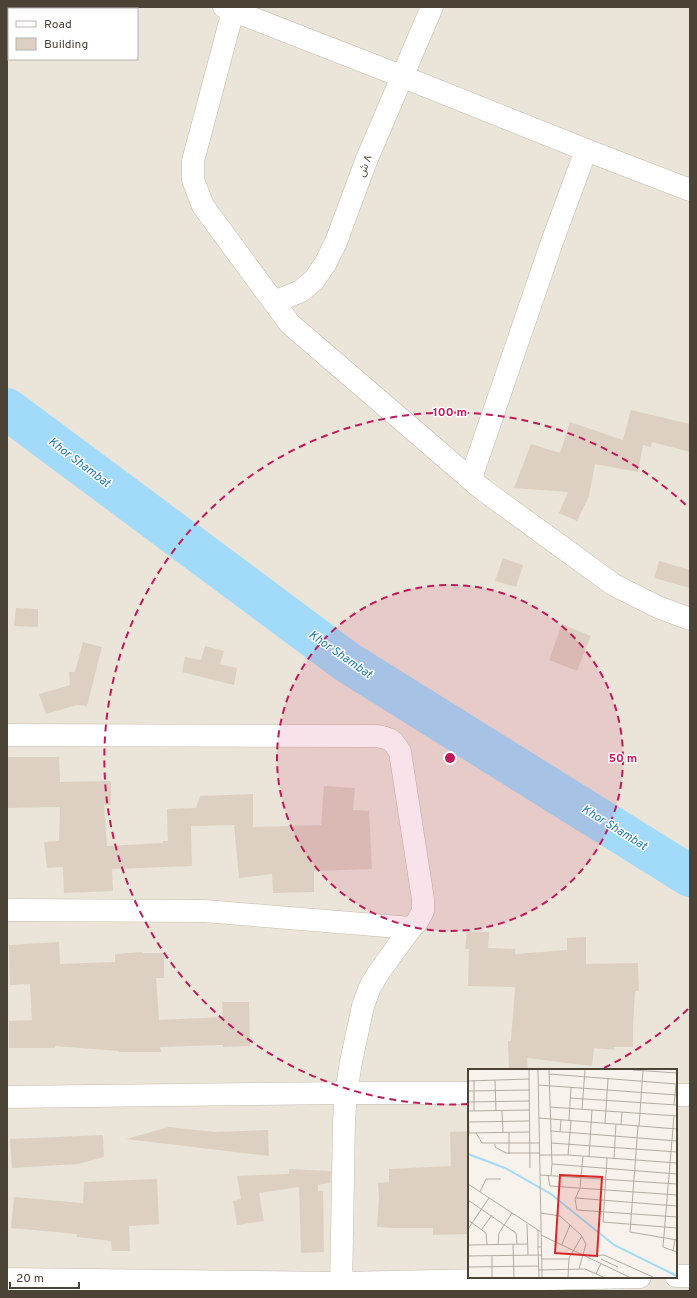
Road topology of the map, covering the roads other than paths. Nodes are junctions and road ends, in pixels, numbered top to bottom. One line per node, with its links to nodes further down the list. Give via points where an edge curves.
1 (432, 7): 3 (street, ٨ ش)
2 (230, 8): 3 (street); 6 (street, via 193,161 193,180 203,206)
3 (401, 76): 4 (street); 6 (street, ٨ ش, via 325,264 314,280 301,291)
4 (586, 150): 5 (street); 7 (street)
5 (690, 190)
6 (274, 302): 7 (street, via 290,324 307,340)
7 (471, 478): 8 (street, via 614,585 658,607)
8 (690, 619)
9 (7, 735): 11 (street, via 388,738 400,752 424,899 423,911)
10 (7, 910): 11 (street, via 204,911)
11 (411, 928): 12 (street, via 370,987 363,1006)
12 (346, 1093): 13 (street); 16 (street); 21 (street)
13 (468, 1094)
14 (677, 1095): 15 (street)
15 (690, 1095)
16 (7, 1097)
17 (677, 1276): 18 (street)
18 (690, 1276)
19 (610, 1278): 21 (street)
20 (7, 1279): 21 (street)
21 (341, 1287)

